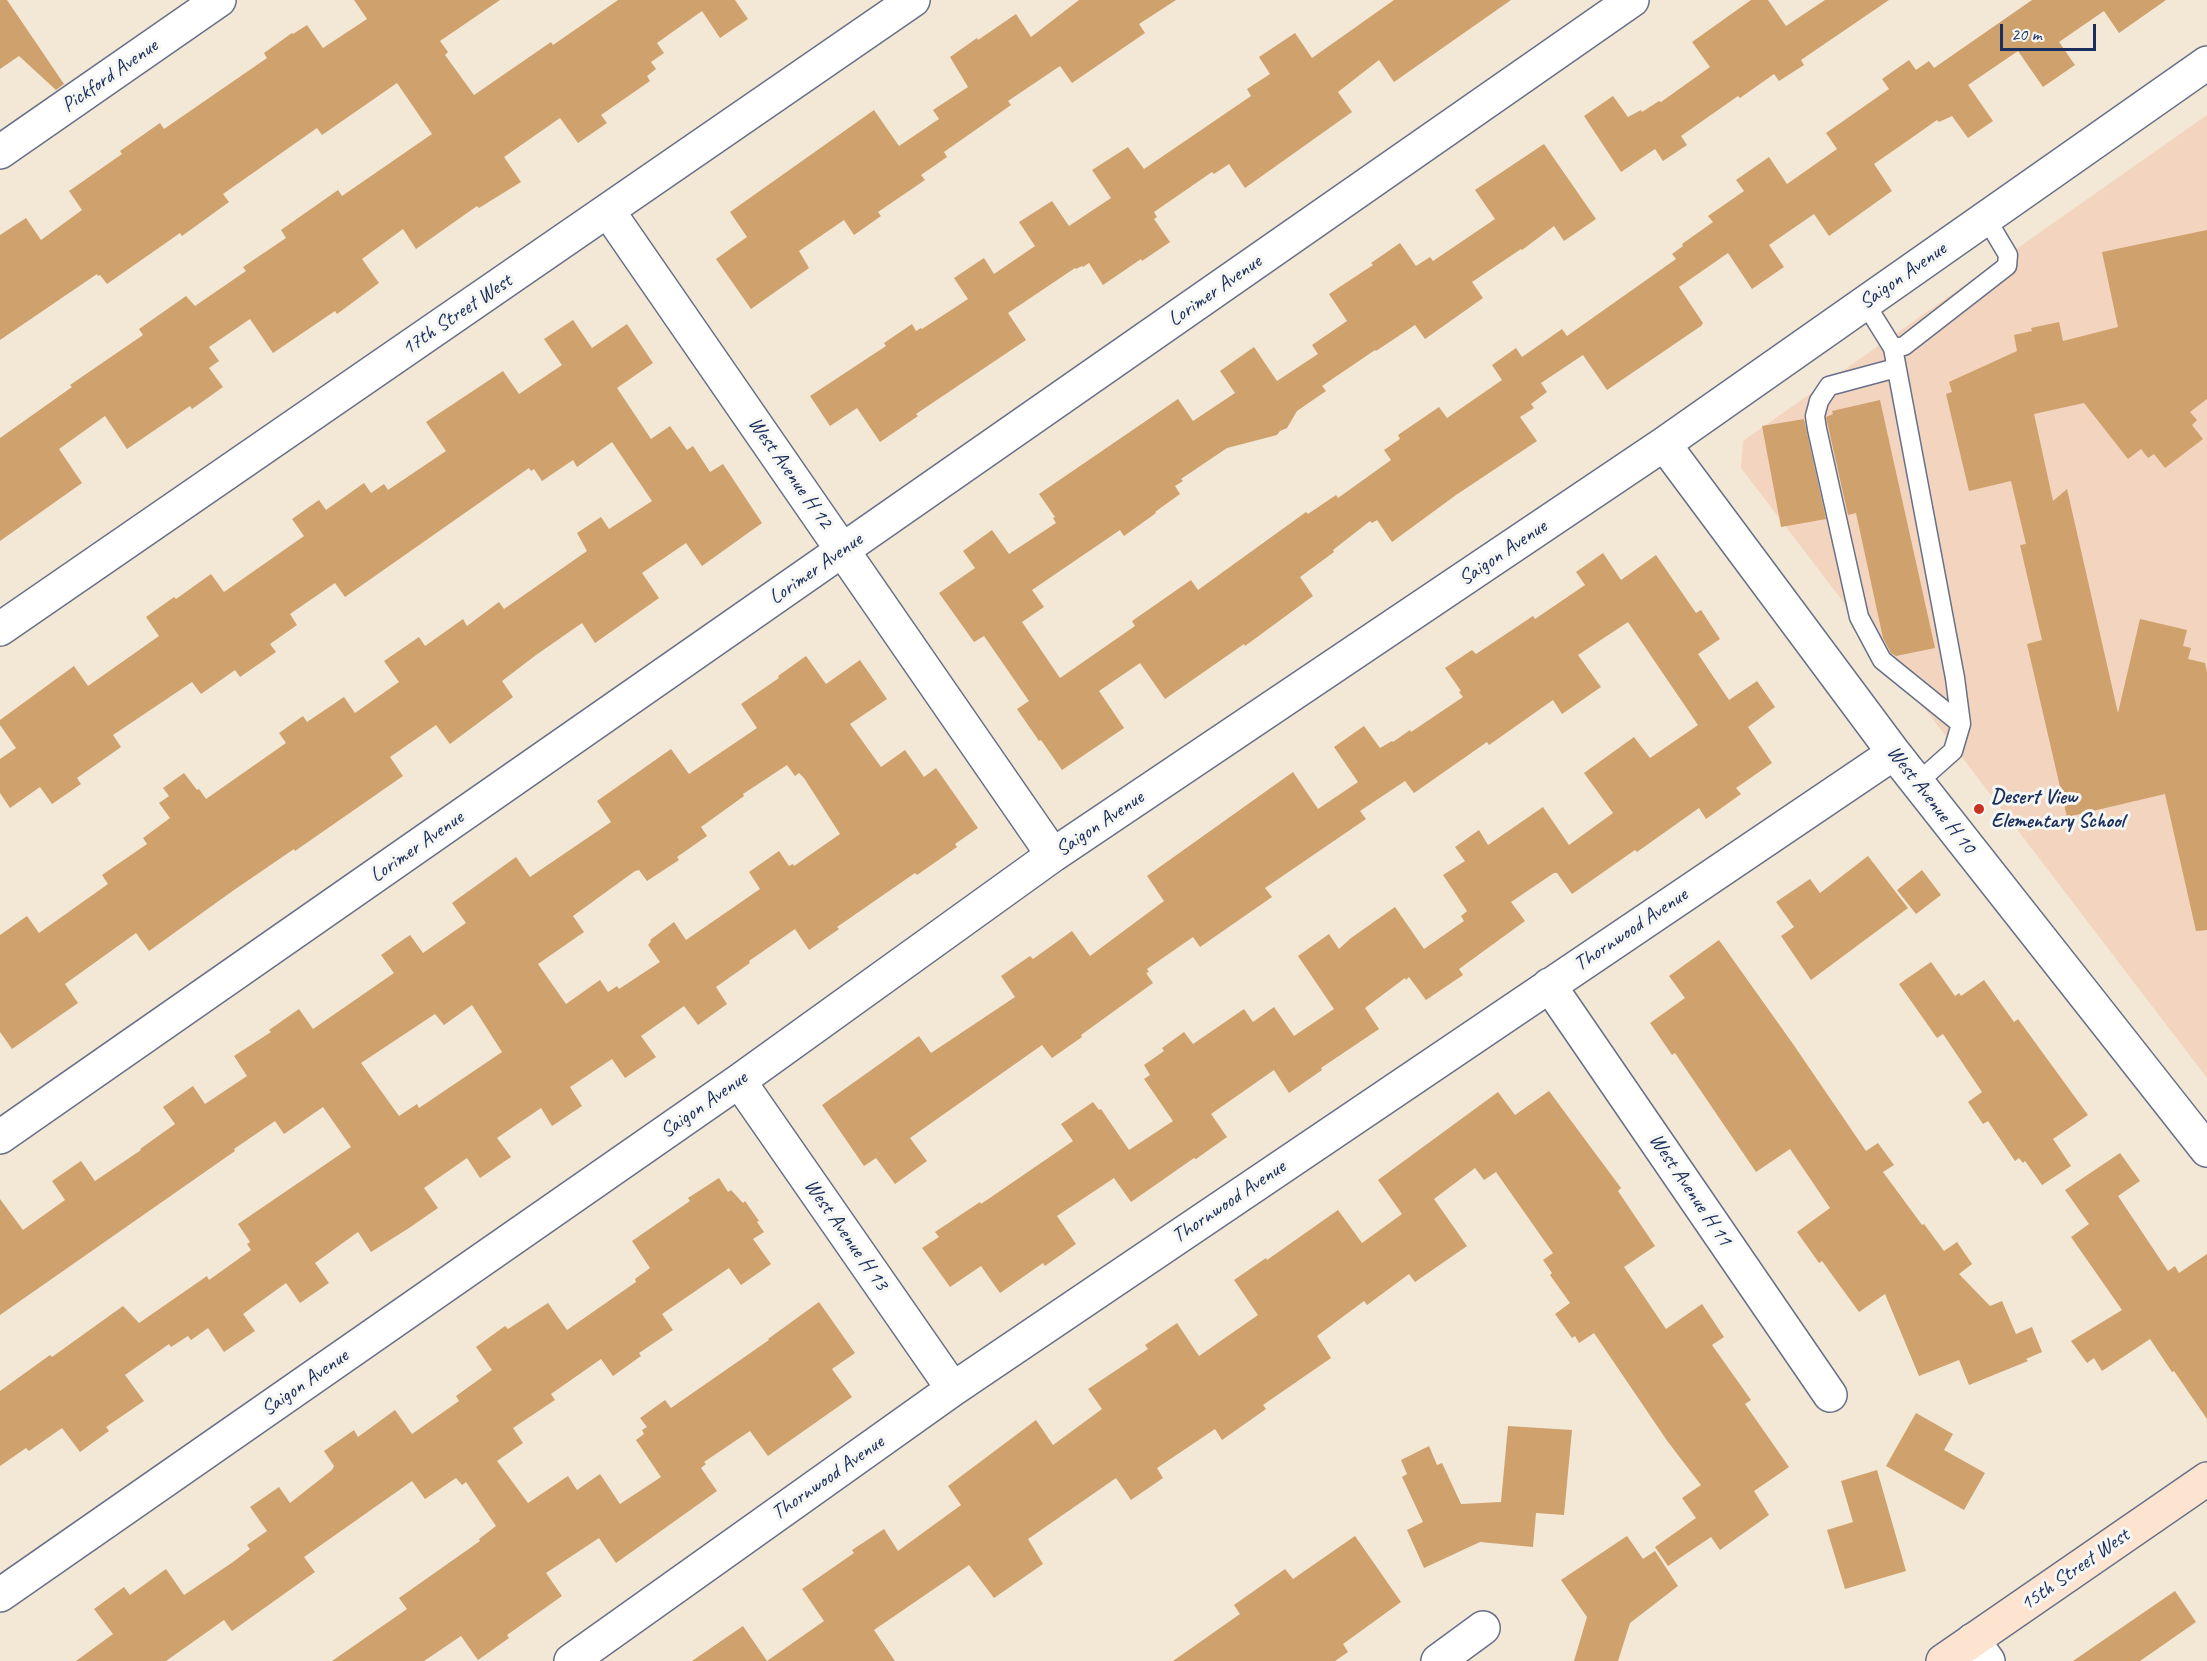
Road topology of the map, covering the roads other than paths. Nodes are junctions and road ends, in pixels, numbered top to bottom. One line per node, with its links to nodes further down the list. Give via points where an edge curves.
1 (219, 0): 5 (street, Pickford Avenue)
2 (913, 0): 6 (street, 17th Street West)
3 (1632, 0): 12 (street, Lorimer Avenue)
4 (2207, 63): 7 (street, Saigon Avenue)
5 (0, 152)
6 (608, 211): 12 (street, West Avenue H 12); 13 (street, 17th Street West)
7 (1986, 218): 8 (street, Saigon Avenue); 9 (lane, via 2008,255 2007,266 1904,346)
8 (1865, 303): 9 (lane); 11 (street, Saigon Avenue)
9 (1893, 348): 10 (lane)
10 (1896, 368): 14 (lane); 14 (lane, via 1829,386 1819,401 1817,429 1859,617 1882,660)
11 (1664, 444): 15 (street, West Avenue H 10); 17 (street, Saigon Avenue)
12 (844, 550): 17 (street, West Avenue H 12); 20 (street, Lorimer Avenue)
13 (0, 629)
14 (1961, 724): 16 (lane, via 1953,751)
15 (1894, 753): 16 (street, West Avenue H 10); 18 (street, Thornwood Avenue)
16 (1917, 783): 21 (street, West Avenue H 10)
17 (1053, 855): 19 (street, Saigon Avenue)
18 (1549, 986): 22 (street, Thornwood Avenue); 23 (street, West Avenue H 11)
19 (739, 1081): 22 (street, West Avenue H 13); 25 (street, Saigon Avenue)
20 (0, 1137)
21 (2207, 1150)
22 (953, 1389): 28 (street, Thornwood Avenue)
23 (1830, 1395)
24 (2207, 1479): 27 (street, 15th Street West)
25 (0, 1595)
26 (1483, 1628): 29 (street)
27 (1981, 1650): 30 (street, 15th Street West)
28 (571, 1661)
29 (1438, 1661)
30 (1943, 1661)

